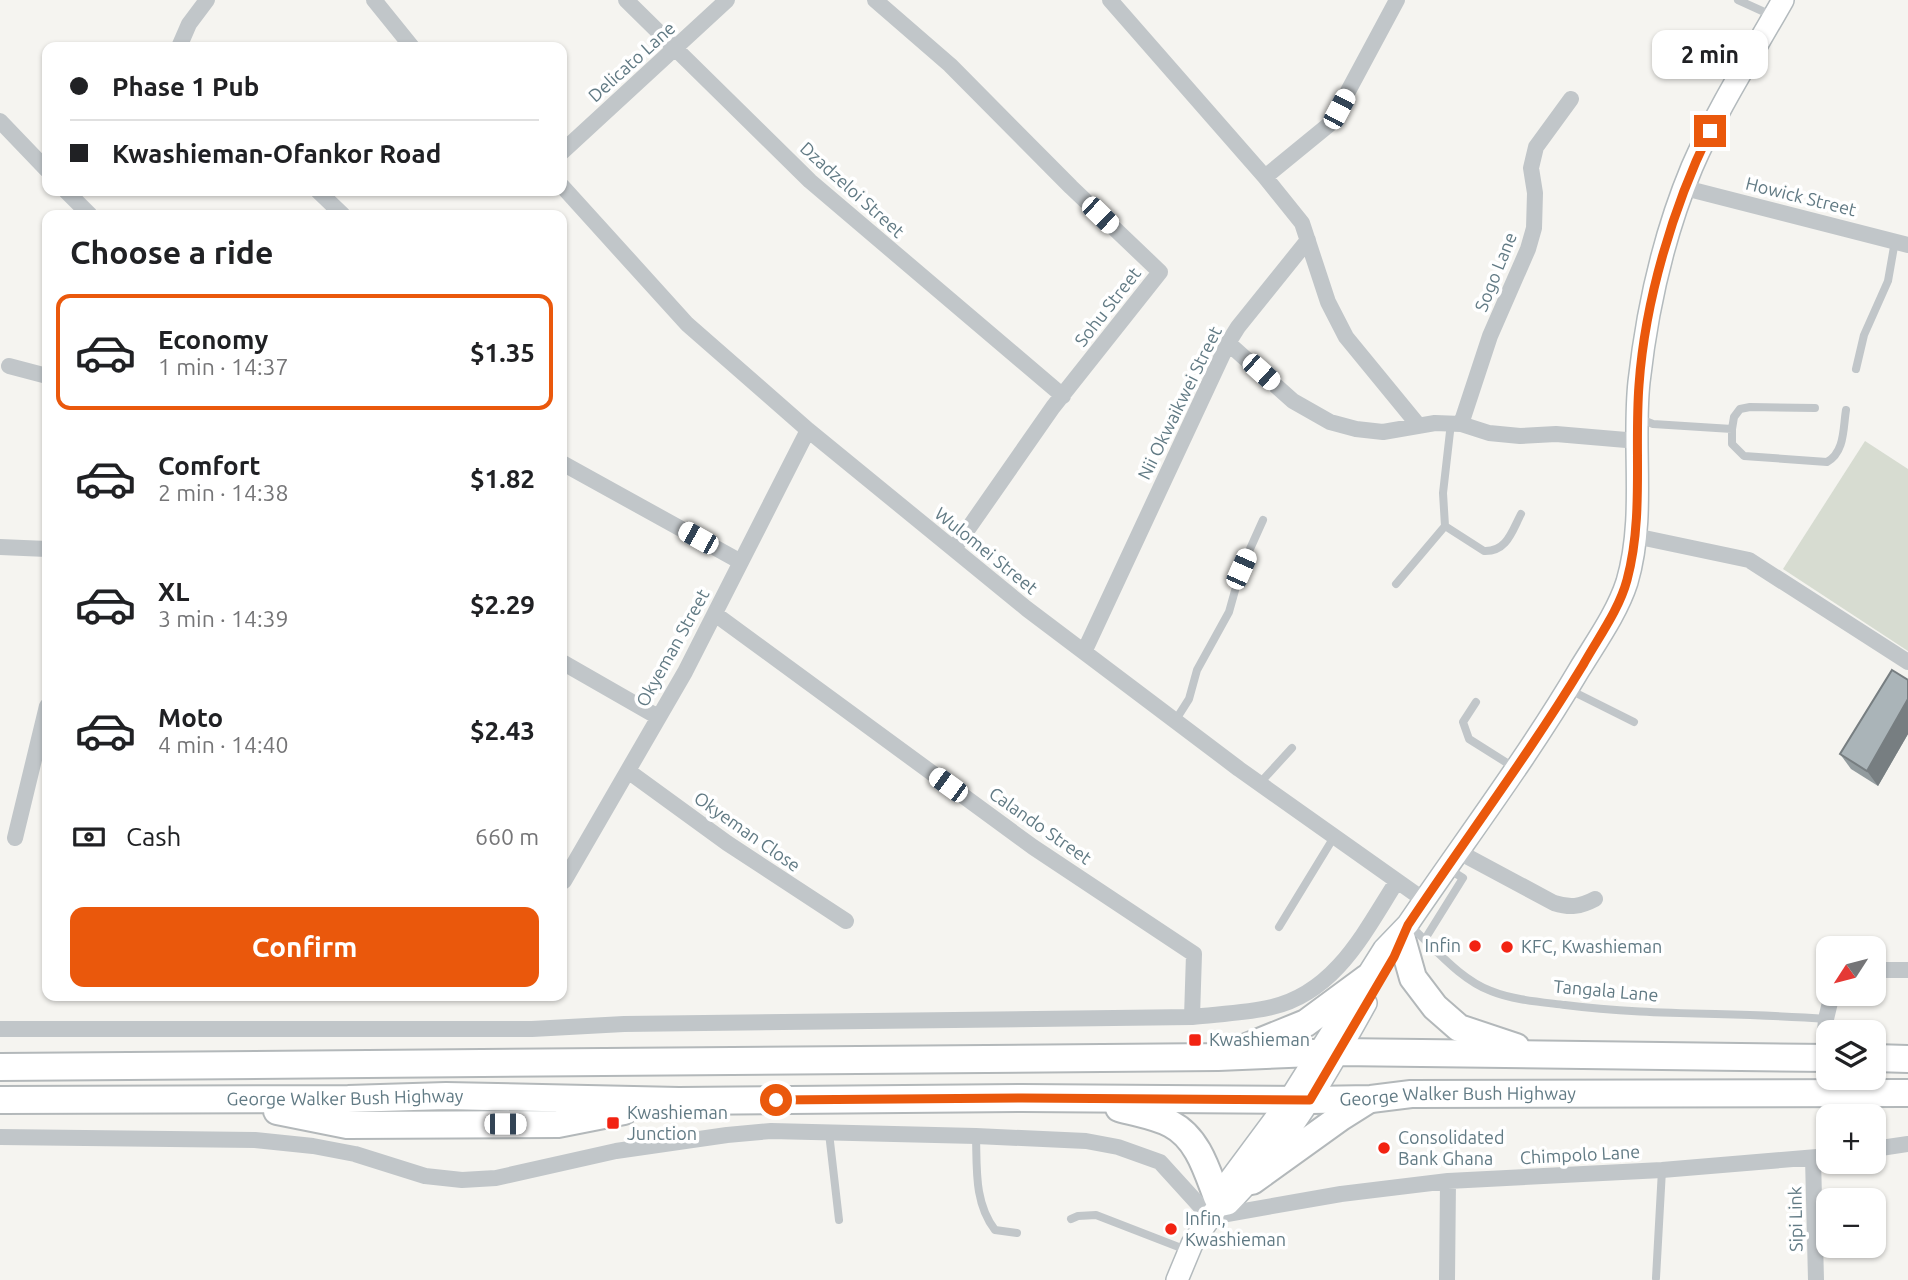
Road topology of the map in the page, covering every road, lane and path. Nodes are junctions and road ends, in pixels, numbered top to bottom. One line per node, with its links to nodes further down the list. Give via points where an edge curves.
1 (207, 0): 10 (street)
2 (374, 0): 11 (street)
3 (626, 0): 12 (street, Dzadzeloi Street)
4 (727, 0): 12 (street, Delicato Lane)
5 (875, 0): 30 (street, Sohu Street, via 950,65 1160,272)
6 (1110, 0): 17 (street)
7 (1397, 0): 17 (street, via 1331,123)
8 (1738, 0): 9 (lane)
9 (1778, 8): 18 (main road, via 1719,113)
10 (181, 42)
11 (408, 42)
12 (675, 49): 15 (street, Delicato Lane); 30 (street, Dzadzeloi Street, via 810,181)
13 (1571, 99): 34 (street, Sogo Lane, via 1536,147 1531,168 1534,228 1528,249)
14 (0, 121): 16 (street)
15 (567, 147)
16 (42, 165)
17 (1265, 177): 24 (street, via 1301,223)
18 (1685, 188): 25 (street, Howick Street); 33 (main road, via 1670,228 1651,310)
19 (567, 192): 37 (street, Wulomei Street, via 687,324)
20 (71, 196): 22 (street)
21 (323, 196): 23 (street)
22 (85, 210)
23 (338, 210)
24 (1308, 240): 26 (street, Nii Okwaikwei Street); 35 (street, via 1328,302 1346,337)
25 (1902, 243): 28 (lane, via 1864,335)
26 (1228, 343): 35 (street, via 1293,401 1330,422 1382,432); 50 (street, Nii Okwaikwei Street)
27 (9, 366): 29 (street)
28 (1856, 369)
29 (42, 375)
30 (1063, 396): 46 (street, Sohu Street)
31 (1815, 408): 36 (lane, via 1740,409)
32 (1846, 410): 36 (lane, via 1840,449 1827,462 1744,456 1732,444)
33 (1638, 418): 36 (lane, via 1653,424); 38 (main road)
34 (1456, 424): 35 (street); 38 (street, via 1520,436 1556,434); 42 (lane, Sogo Lane, via 1443,493)
35 (1419, 426)
36 (1732, 429)
37 (808, 430): 46 (street, Wulomei Street); 47 (street, Okyeman Street)
38 (1638, 441): 43 (main road)
39 (567, 466): 47 (street)
40 (1521, 514): 42 (lane, via 1507,541 1492,551)
41 (1263, 520): 56 (lane, via 1241,569 1229,612)
42 (1445, 526): 48 (lane)
43 (1635, 536): 51 (street, via 1749,560); 53 (main road, via 1617,606)
44 (0, 547): 45 (street)
45 (42, 549)
46 (954, 550): 50 (street, Wulomei Street)
47 (741, 562): 49 (street, Okyeman Street)
48 (1396, 584)
49 (715, 614): 55 (street, Okyeman Street); 77 (street, Calando Street, via 1033,847 1194,954)
50 (1084, 652): 56 (street, Wulomei Street)
51 (1908, 662)
52 (567, 665): 55 (street)
53 (1568, 689): 57 (lane); 60 (main road)
54 (1476, 702): 60 (lane, via 1463,722 1468,738)
55 (658, 717): 61 (street, Okyeman Street)
56 (1175, 721): 62 (street, Wulomei Street)
57 (1634, 722)
58 (42, 727): 64 (street)
59 (1292, 748): 62 (lane)
60 (1515, 768): 65 (main road)
61 (628, 771): 66 (street, Okyeman Street); 70 (street, Okyeman Close)
62 (1259, 784): 63 (street, Wulomei Street)
63 (1334, 837): 67 (street, Wulomei Street); 71 (lane)
64 (15, 838)
65 (1452, 860): 68 (street, via 1568,907); 69 (main road); 72 (lane, via 1463,878)
66 (567, 874)
67 (1397, 881): 69 (street, Wulomei Street); 77 (street, via 1353,950 1331,976 1301,996 1273,1007)
68 (1595, 899)
69 (1424, 900): 72 (main road)
70 (846, 921)
71 (1279, 927)
72 (1412, 934): 75 (main road, via 1384,949); 78 (lane, Tangala Lane, via 1492,992 1613,1011); 81 (main road); 82 (highway, via 1413,978 1459,1028 1505,1045)
73 (1886, 970): 74 (street)
74 (1908, 970)
75 (1367, 978): 81 (main road); 83 (highway, via 1291,1031)
76 (1829, 1006): 78 (street)
77 (1192, 1017): 80 (street, via 532,1029)
78 (1826, 1018)
79 (0, 1023): 80 (lane)
80 (0, 1029)
81 (1329, 1053): 82 (highway, George Walker Bush Highway); 83 (highway, George Walker Bush Highway); 92 (main road)
82 (1556, 1056): 84 (highway, George Walker Bush Highway)
83 (1218, 1057): 87 (highway, George Walker Bush Highway)
84 (1816, 1058)
85 (1886, 1058): 86 (highway)
86 (1908, 1059)
87 (0, 1067)
88 (1908, 1093): 90 (highway, George Walker Bush Highway, via 1424,1094)
89 (1087, 1099): 91 (highway, George Walker Bush Highway, via 679,1101 558,1124 347,1125 220,1100); 92 (highway, George Walker Bush Highway); 103 (highway, via 1173,1125 1203,1161)
90 (1371, 1099): 92 (highway, George Walker Bush Highway); 101 (highway)
91 (0, 1100)
92 (1299, 1100): 101 (main road, via 1274,1155); 103 (main road)
93 (829, 1133): 94 (street); 95 (street, via 727,1135 616,1151 495,1178 462,1180 425,1176 355,1154 255,1140); 105 (lane)
94 (976, 1136): 103 (street, via 1086,1141 1118,1147 1160,1163); 106 (lane, via 978,1192 986,1215 995,1230)
95 (0, 1137)
96 (1908, 1144): 97 (street)
97 (1886, 1147)
98 (1816, 1157): 99 (street, Chimpolo Lane)
99 (1662, 1170): 102 (street, Chimpolo Lane); 108 (lane)
100 (1820, 1174): 111 (street, Sipi Link)
101 (1252, 1181): 103 (main road, via 1228,1204)
102 (1448, 1181): 103 (street, Chimpolo Lane); 110 (street)
103 (1215, 1207): 107 (main road)
104 (1071, 1219): 107 (lane, via 1096,1215)
105 (839, 1220)
106 (1017, 1233)
107 (1189, 1251): 109 (main road)
108 (1656, 1278)
109 (1177, 1280)
110 (1447, 1280)
111 (1816, 1280)

